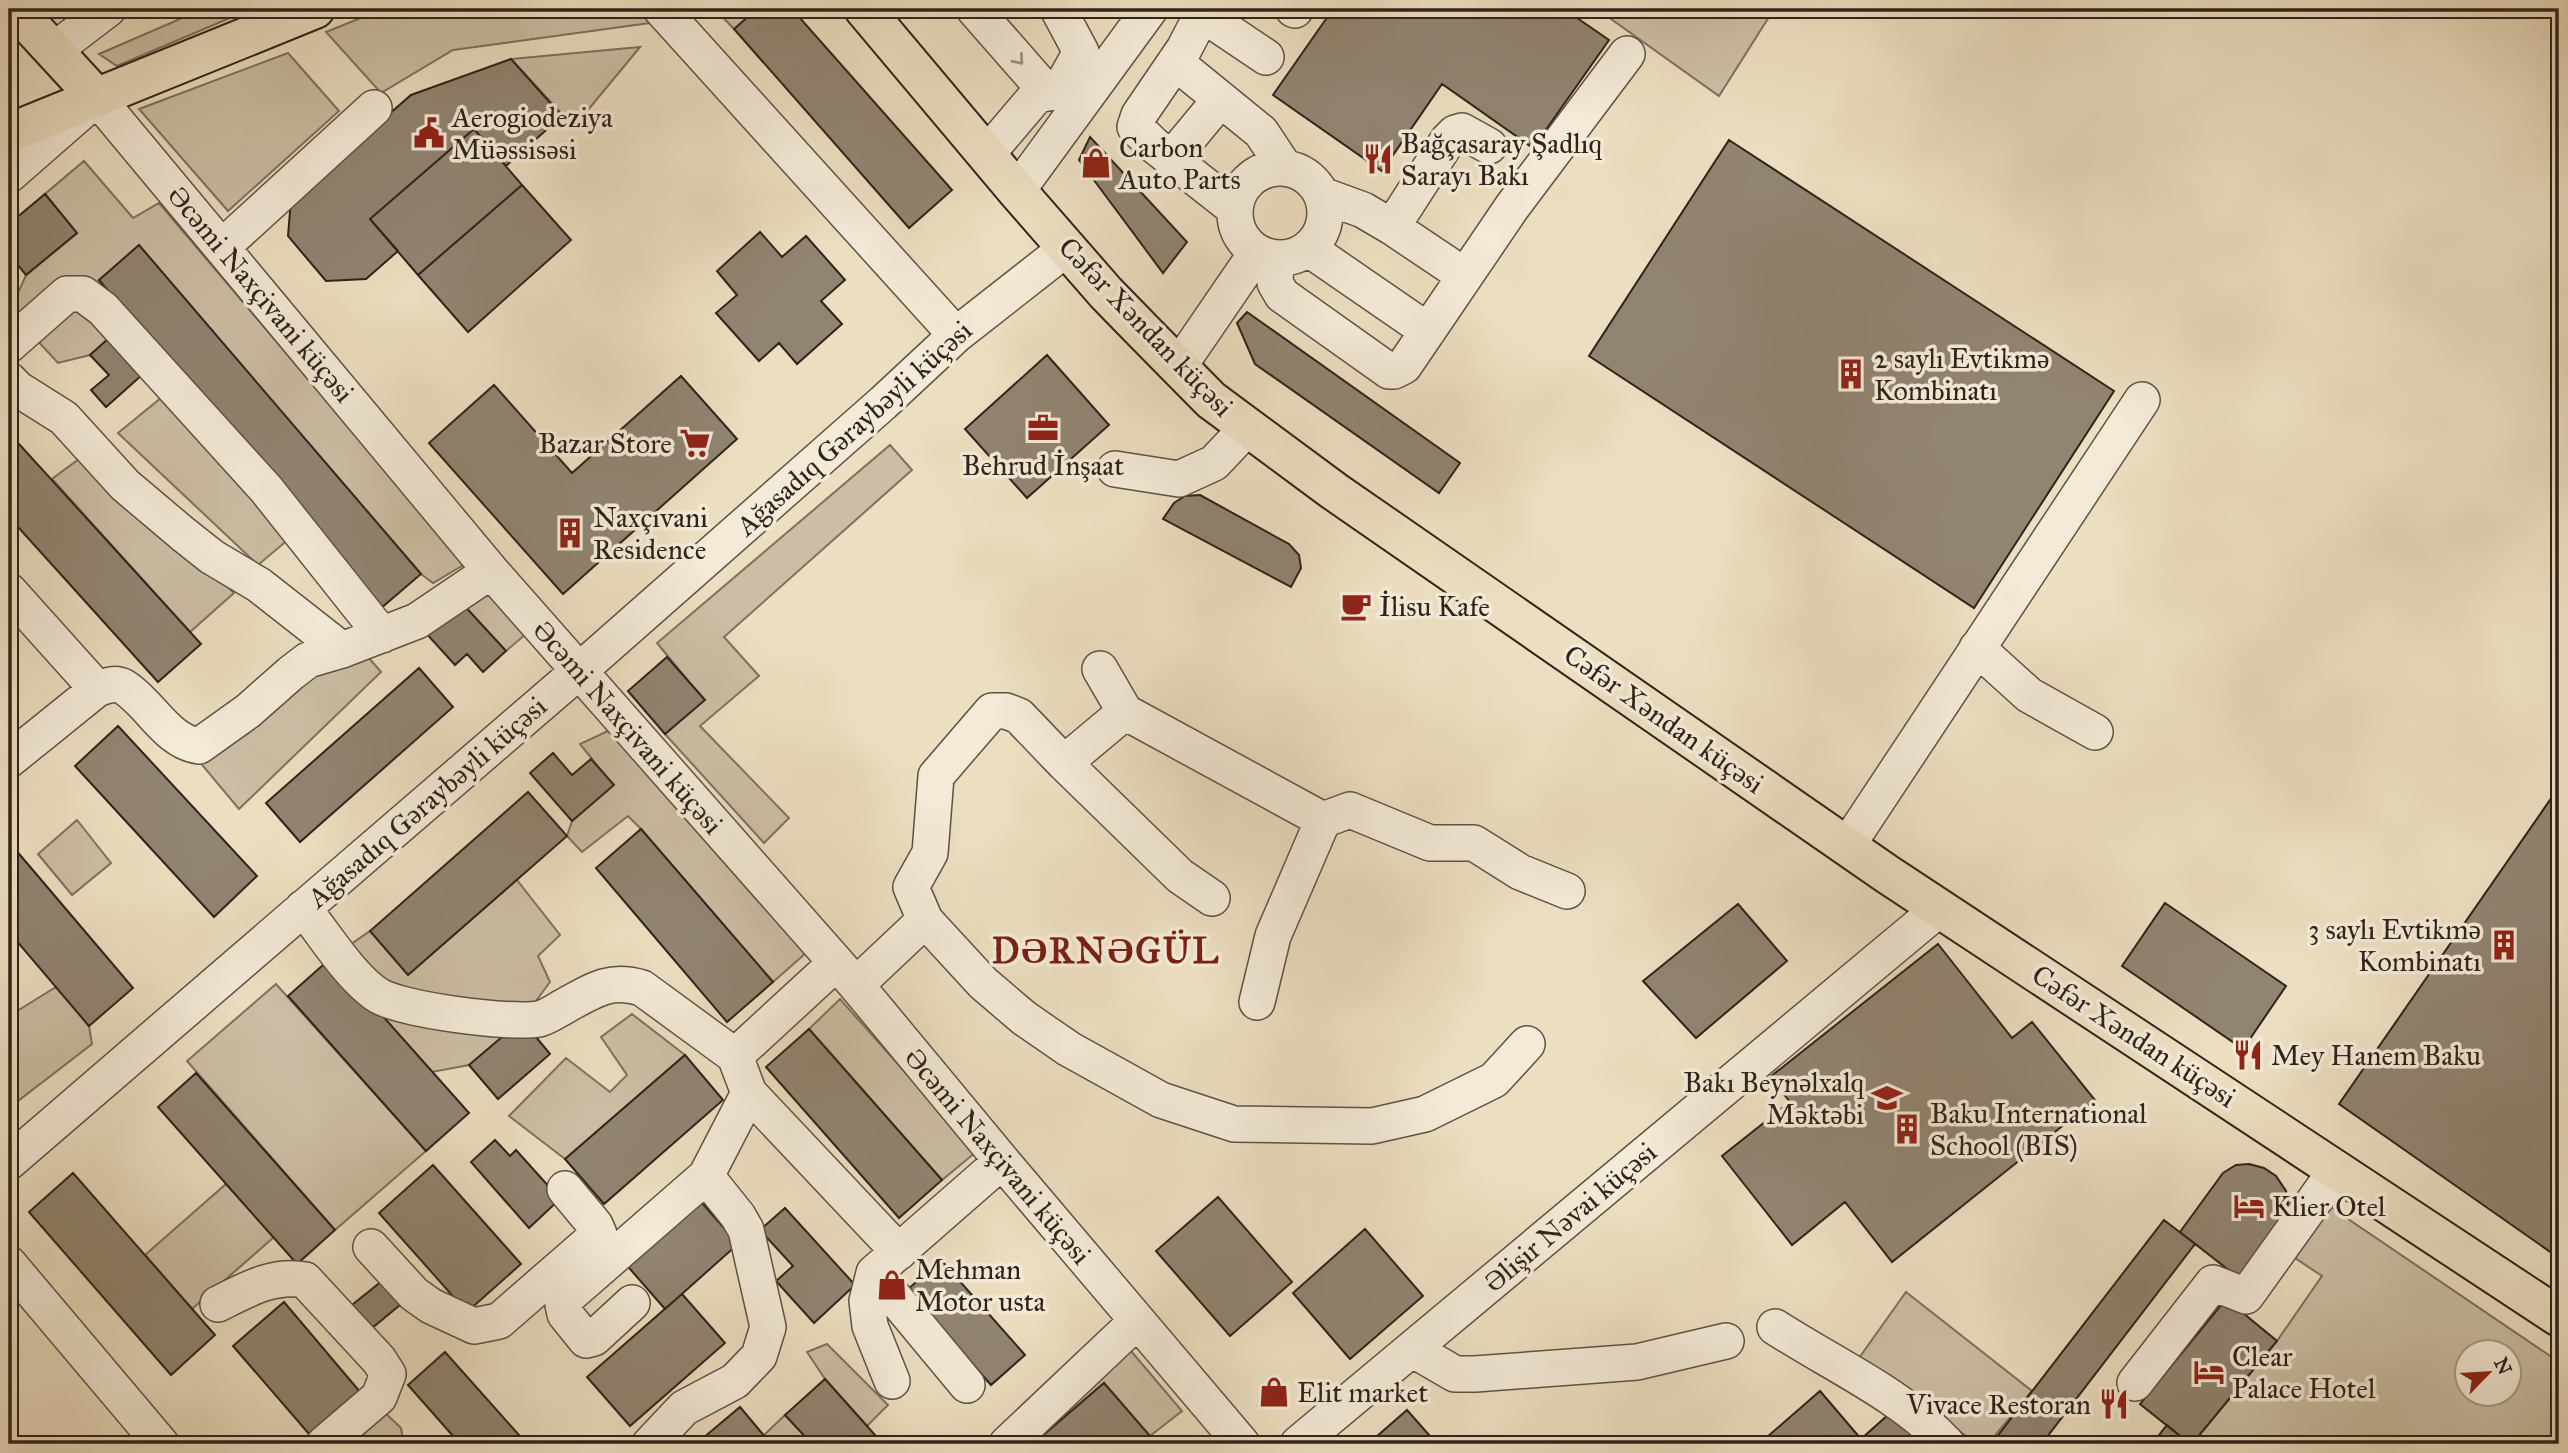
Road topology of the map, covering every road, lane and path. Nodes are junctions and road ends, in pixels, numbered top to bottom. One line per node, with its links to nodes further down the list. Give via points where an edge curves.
1 (15, 9): 11 (main road, Əcəmi Naxçivani küçəsi)
2 (108, 9): 11 (street)
3 (315, 9): 16 (main road)
4 (661, 9): 35 (street)
5 (864, 9): 21 (main road, Cəfər Xəndan küçəsi)
6 (974, 9): 15 (street, one-way to 15, via 1038,82)
7 (1058, 9): 15 (street, via 1081,52 1059,91)
8 (1150, 9): 25 (street)
9 (1204, 11): 10 (street); 14 (street)
10 (1240, 21): 13 (street)
11 (53, 51): 16 (main road, Əcəmi Naxçivani küçəsi)
12 (1628, 54): 33 (street)
13 (1266, 57)
14 (1175, 62): 17 (street); 22 (street, via 1135,127)
15 (1037, 95): 21 (street)
16 (97, 98): 19 (main road); 24 (street); 29 (street, Əcəmi Naxçivani küçəsi)
17 (1220, 100): 22 (street); 23 (street, via 1261,132)
18 (374, 108): 29 (street)
19 (9, 134)
20 (1489, 146): 28 (street, via 1462,131 1455,133)
21 (986, 155): 25 (main road, Cəfər Xəndan küçəsi)
22 (1171, 159): 27 (street)
23 (1285, 168): 26 (street, via 1307,176); 27 (street, via 1251,178)
24 (9, 175)
25 (1017, 191): 30 (main road, Cəfər Xəndan küçəsi)
26 (1322, 195): 28 (street); 31 (street, via 1326,218)
27 (1235, 209): 32 (street, via 1238,232)
28 (1392, 227): 33 (street)
29 (222, 247): 42 (street, Əcəmi Naxçivani küçəsi)
30 (1067, 248): 35 (street, Ağasadıq Gəraybəyli küçəsi); 37 (main road, Cəfər Xəndan küçəsi)
31 (1309, 249): 32 (street, via 1288,258); 34 (street)
32 (1266, 256): 34 (street, via 1282,295 1389,371 1404,366); 37 (street)
33 (1465, 276): 34 (street)
34 (1428, 331)
35 (956, 335): 48 (street, Ağasadıq Gəraybəyli küçəsi)
36 (9, 345): 44 (street, via 67,293 83,294 103,309 266,489)
37 (1179, 366): 40 (main road, Cəfər Xəndan küçəsi, via 1211,400)
38 (9, 380): 46 (street, via 64,418 125,485 193,542 259,585)
39 (2142, 400): 45 (street)
40 (1247, 428): 41 (street, via 1214,463 1179,479); 55 (main road, Cəfər Xəndan küçəsi)
41 (1115, 468)
42 (491, 570): 44 (street, via 417,621); 48 (street, Əcəmi Naxçivani küçəsi)
43 (9, 591): 49 (street)
44 (382, 635): 46 (street)
45 (1977, 648): 51 (street, via 2029,695); 55 (street)
46 (342, 650): 49 (street, via 308,660 199,746 181,741 122,686 109,684)
47 (1100, 669): 50 (street)
48 (579, 671): 58 (street, Ağasadıq Gəraybəyli küçəsi); 61 (street, Əcəmi Naxçivani küçəsi)
49 (97, 689): 52 (street)
50 (1125, 712): 53 (street); 54 (street)
51 (2095, 732)
52 (9, 760)
53 (1064, 763): 57 (street, via 1181,876); 60 (street, via 1019,716 992,711 936,776 930,853 911,887)
54 (1324, 820): 56 (street, via 1350,810 1430,843 1474,843 1520,872); 62 (street, via 1273,936)
55 (1847, 846): 59 (main road, Cəfər Xəndan küçəsi)
56 (1567, 891)
57 (1212, 898)
58 (303, 908): 64 (street, via 363,984 396,1003 487,1018 539,1019 606,985 626,983 642,988); 67 (street, Ağasadıq Gəraybəyli küçəsi)
59 (1939, 909): 68 (main road, Cəfər Xəndan küçəsi); 80 (street, Əlişir Nəvai küçəsi)
60 (925, 920): 61 (street); 63 (street, via 983,983 1069,1049 1161,1100 1234,1124 1373,1126 1425,1114 1494,1080)
61 (846, 974): 64 (street); 66 (street, Əcəmi Naxçivani küçəsi)
62 (1257, 1002)
63 (1527, 1044)
64 (735, 1056): 65 (street)
65 (749, 1093): 69 (street); 72 (street)
66 (1002, 1161): 72 (street); 77 (street, Əcəmi Naxçivani küçəsi)
67 (9, 1162)
68 (2337, 1169): 76 (main road, Cəfər Xəndan küçəsi); 82 (street, via 2246,1296 2213,1283)
69 (706, 1176): 74 (street, via 593,1273 563,1305 586,1340); 86 (street, via 746,1230 768,1326 759,1356 735,1381 684,1408)
70 (565, 1189): 71 (street, via 599,1234 499,1321 474,1326 430,1306)
71 (371, 1247)
72 (886, 1263): 81 (street, via 867,1301 870,1326); 83 (street)
73 (14, 1282): 84 (street)
74 (632, 1303)
75 (218, 1304): 85 (street, via 257,1284 290,1277 305,1280 379,1360 388,1374 379,1397)
76 (2559, 1317)
77 (1136, 1322): 87 (street); 88 (street, Əcəmi Naxçivani küçəsi)
78 (1775, 1328): 90 (street, via 1885,1395 1929,1425)
79 (1726, 1341): 80 (street, via 1637,1362 1475,1374 1455,1374)
80 (1412, 1349): 89 (street, Əlişir Nəvai küçəsi)
81 (892, 1381)
82 (2135, 1383)
83 (967, 1385)
84 (161, 1444)
85 (324, 1444)
86 (650, 1444)
87 (1007, 1444)
88 (1241, 1444)
89 (1298, 1444)
90 (1947, 1444)

